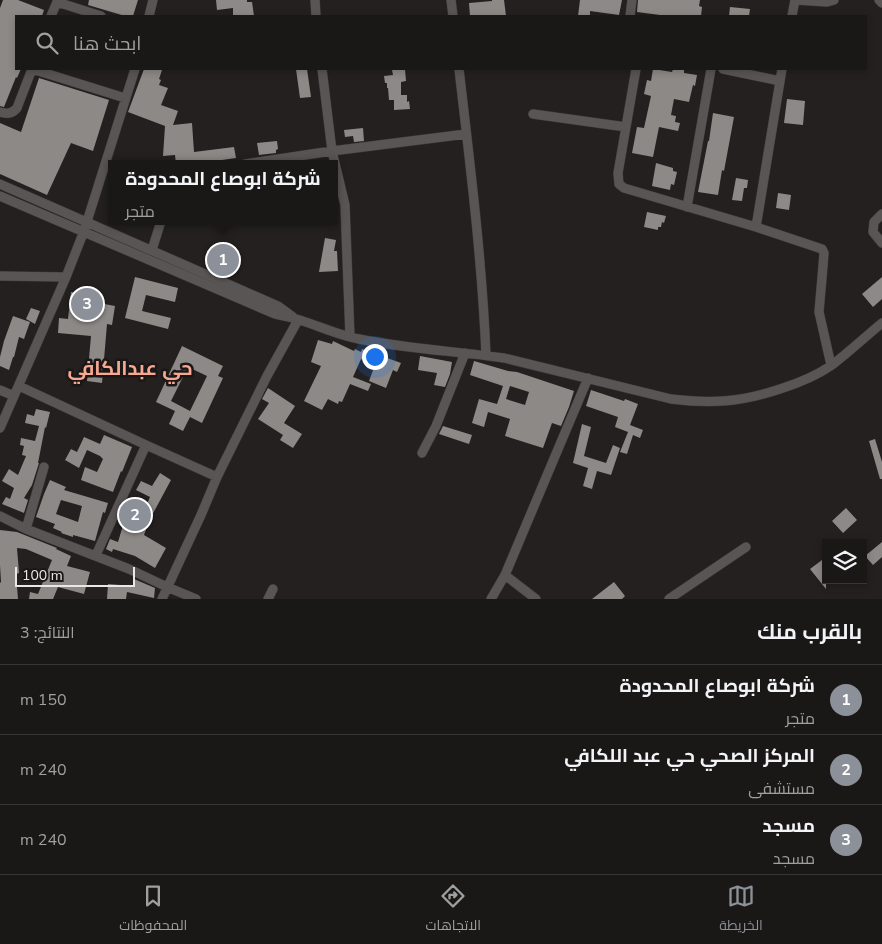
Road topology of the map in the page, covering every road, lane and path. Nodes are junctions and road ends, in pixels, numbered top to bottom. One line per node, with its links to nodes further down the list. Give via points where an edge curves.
1 (153, 0): 12 (street)
2 (314, 0): 13 (street)
3 (451, 0): 14 (street)
4 (632, 0): 15 (street)
5 (795, 0): 6 (street); 16 (street)
6 (834, 0)
7 (879, 0): 9 (street)
8 (54, 1): 10 (street); 11 (street)
9 (882, 3)
10 (52, 15)
11 (98, 15)
12 (149, 15)
13 (316, 15)
14 (453, 15)
15 (630, 15)
16 (792, 15)
17 (32, 70): 28 (street, via 14,112)
18 (35, 70): 27 (street)
19 (135, 70): 27 (street)
20 (322, 70): 32 (street)
21 (459, 70): 31 (street)
22 (636, 70): 30 (street)
23 (711, 70): 38 (street)
24 (728, 70): 26 (street)
25 (782, 70): 26 (street)
26 (780, 81): 42 (street)
27 (126, 98): 41 (street)
28 (0, 112)
29 (533, 114): 30 (street)
30 (626, 127): 38 (street, via 619,184)
31 (466, 134): 32 (street); 51 (street)
32 (332, 151): 33 (street); 34 (street)
33 (272, 160)
34 (334, 160)
35 (338, 176): 49 (street, via 345,205)
36 (0, 184): 41 (street)
37 (0, 196): 41 (street)
38 (687, 207): 42 (street)
39 (882, 214): 43 (street, via 874,222 873,232)
40 (160, 225): 44 (street)
41 (85, 227): 44 (street); 46 (street); 47 (street, via 180,274 274,314)
42 (756, 227): 52 (street, via 822,249 819,312)
43 (882, 243)
44 (152, 250): 47 (street, via 278,306)
45 (0, 276): 46 (street)
46 (66, 277): 54 (street)
47 (296, 319): 49 (street); 61 (street)
48 (882, 323): 52 (street)
49 (350, 337): 50 (street)
50 (465, 353): 51 (street); 59 (street)
51 (486, 355): 53 (street)
52 (831, 365): 53 (street, via 806,380 753,398 736,400 694,402 671,399)
53 (588, 378): 66 (street)
54 (19, 386): 56 (street); 58 (street)
55 (0, 390): 56 (street)
56 (14, 396): 57 (street)
57 (0, 428)
58 (146, 445): 61 (street); 65 (street)
59 (422, 453)
60 (44, 467): 63 (street)
61 (217, 477): 67 (street)
62 (0, 516): 63 (street)
63 (26, 529): 65 (street)
64 (746, 547): 74 (street)
65 (96, 555): 67 (street)
66 (505, 575): 72 (street); 73 (street)
67 (167, 587): 69 (street); 70 (street)
68 (273, 589): 71 (street)
69 (162, 599)
70 (196, 599)
71 (268, 599)
72 (491, 599)
73 (536, 599)
74 (669, 599)

